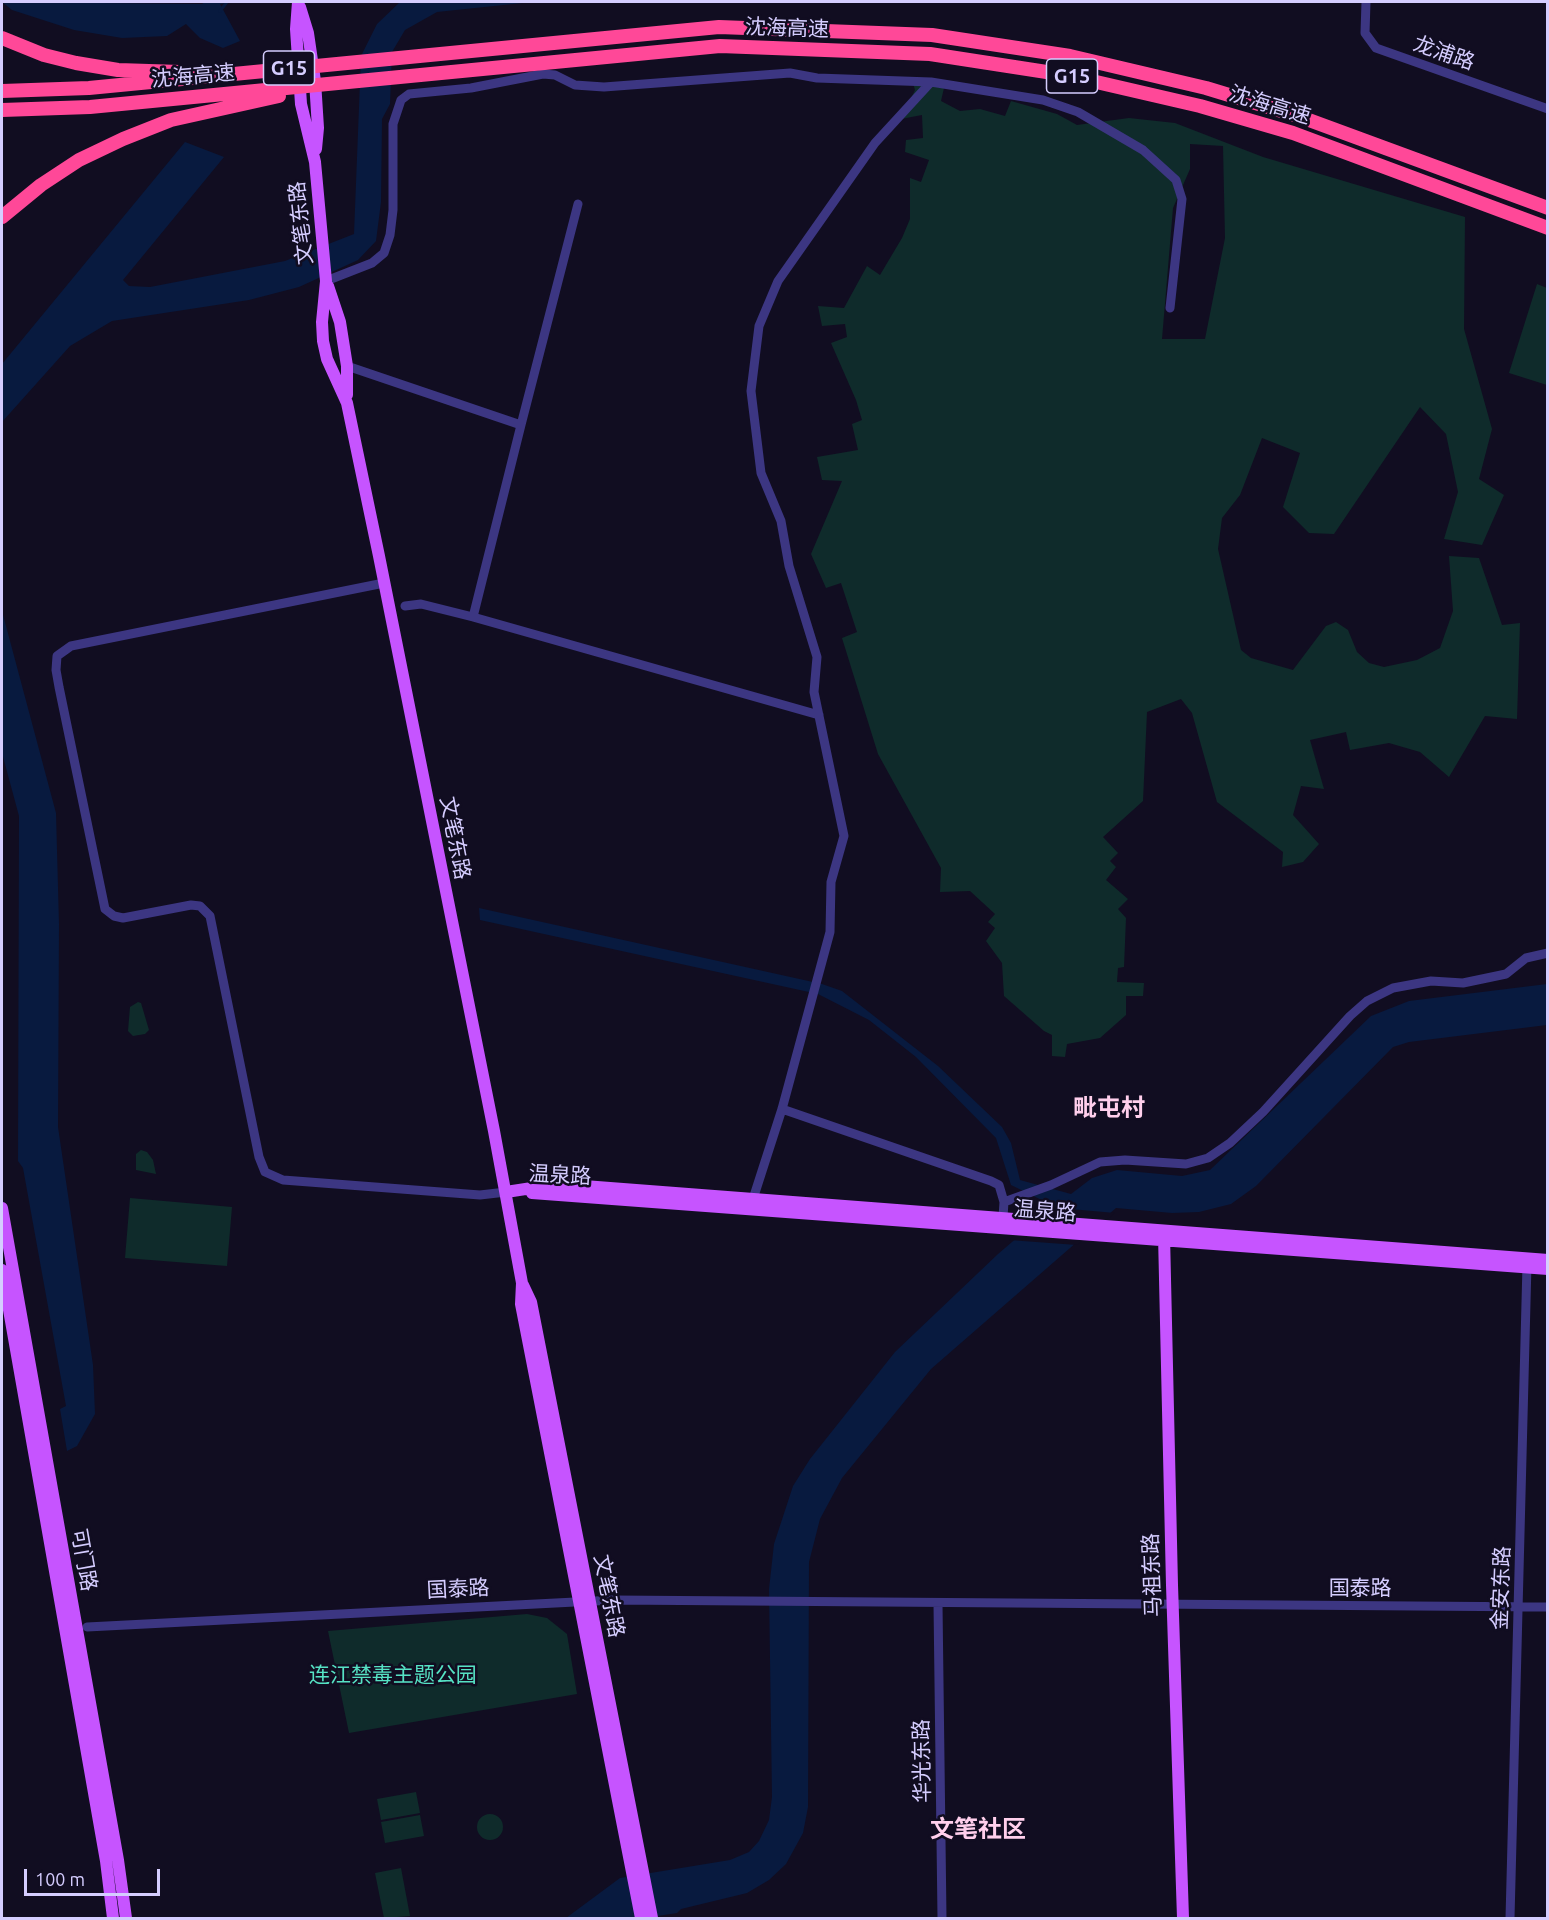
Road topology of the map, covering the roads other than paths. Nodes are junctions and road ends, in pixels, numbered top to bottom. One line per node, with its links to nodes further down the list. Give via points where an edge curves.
1 (298, 2): 14 (main road, 文笔东路, via 308,33 315,81 315,162)
2 (1366, 2): 8 (street, 龙浦路, via 1365,33 1376,48)
3 (2, 38): 4 (highway, via 44,55 118,70 195,72)
4 (326, 65): 7 (highway, 沈海高速 / G15, via 89,88); 11 (highway, 沈海高速 / G15, via 731,28 932,34 1070,56 1206,88 1288,113)
5 (931, 82): 14 (street, via 817,78 789,73 604,87 575,85 543,74 471,88 409,94 401,100 393,124 393,210 384,252 372,263); 15 (street, via 1043,100 1078,112 1143,150 1176,180 1182,199); 22 (street, via 875,143 778,281 759,326 751,391 761,473 780,521 789,566 817,657 814,692)
6 (339, 83): 9 (highway, 沈海高速 / G15, via 90,107); 12 (highway, via 171,120 133,135 80,160); 13 (highway, 沈海高速 / G15, via 720,46 930,54 1066,75 1200,106 1293,133)
7 (2, 91)
8 (1548, 109)
9 (2, 110)
10 (578, 204): 18 (street)
11 (1548, 208)
12 (2, 217)
13 (1548, 228)
14 (326, 281): 16 (main road, 文笔东路, via 340,322); 17 (main road, 文笔东路, via 323,341)
15 (1170, 308)
16 (347, 366): 17 (main road, 文笔东路); 18 (street)
17 (347, 403): 19 (main road, 文笔东路)
18 (521, 425): 21 (street)
19 (384, 583): 25 (main road, 文笔东路); 25 (street, via 71,646 60,653 56,665 63,710 105,909 123,918 191,905 200,906 210,916 265,1172 282,1180 480,1195)
20 (405, 606): 21 (street, via 421,604)
21 (473, 616): 22 (street)
22 (819, 715): 24 (street, via 844,836 831,882 830,932)
23 (1548, 952): 27 (street, via 1526,958 1506,974 1463,983 1431,981 1393,988 1367,1001 1263,1112 1208,1158 1186,1164 1100,1162)
24 (782, 1108): 26 (street); 27 (street, via 991,1181 999,1185)
25 (506, 1192): 26 (main road, 温泉路, via 551,1184); 30 (main road, 温泉路); 36 (main road, 文笔东路, via 522,1282 521,1304)
26 (753, 1199): 29 (main road, 温泉路)
27 (1004, 1202): 29 (street)
28 (2, 1208): 44 (main road, 可门路)
29 (1003, 1217): 30 (main road, 温泉路)
30 (1021, 1224): 31 (main road, 温泉路)
31 (1164, 1236): 33 (main road, 温泉路); 38 (main road, 马祖东路)
32 (1548, 1260): 33 (main road, 温泉路)
33 (1527, 1263): 34 (main road, 温泉路); 39 (street, 金安东路)
34 (1548, 1269)
35 (2, 1270): 43 (main road, 可门路)
36 (584, 1601): 37 (street, 国泰路); 41 (street, 国泰路); 42 (main road, 文笔东路)
37 (938, 1604): 38 (street, 国泰路); 47 (street, 华光东路)
38 (1173, 1605): 39 (street, 国泰路); 48 (main road, 马祖东路)
39 (1519, 1607): 40 (street, 国泰路); 49 (street, 金安东路)
40 (1548, 1607)
41 (87, 1627)
42 (638, 1873): 45 (main road, 文笔东路); 46 (main road, 文笔东路)
43 (113, 1918)
44 (126, 1918)
45 (641, 1918)
46 (652, 1918)
47 (942, 1918)
48 (1183, 1918)
49 (1510, 1918)

